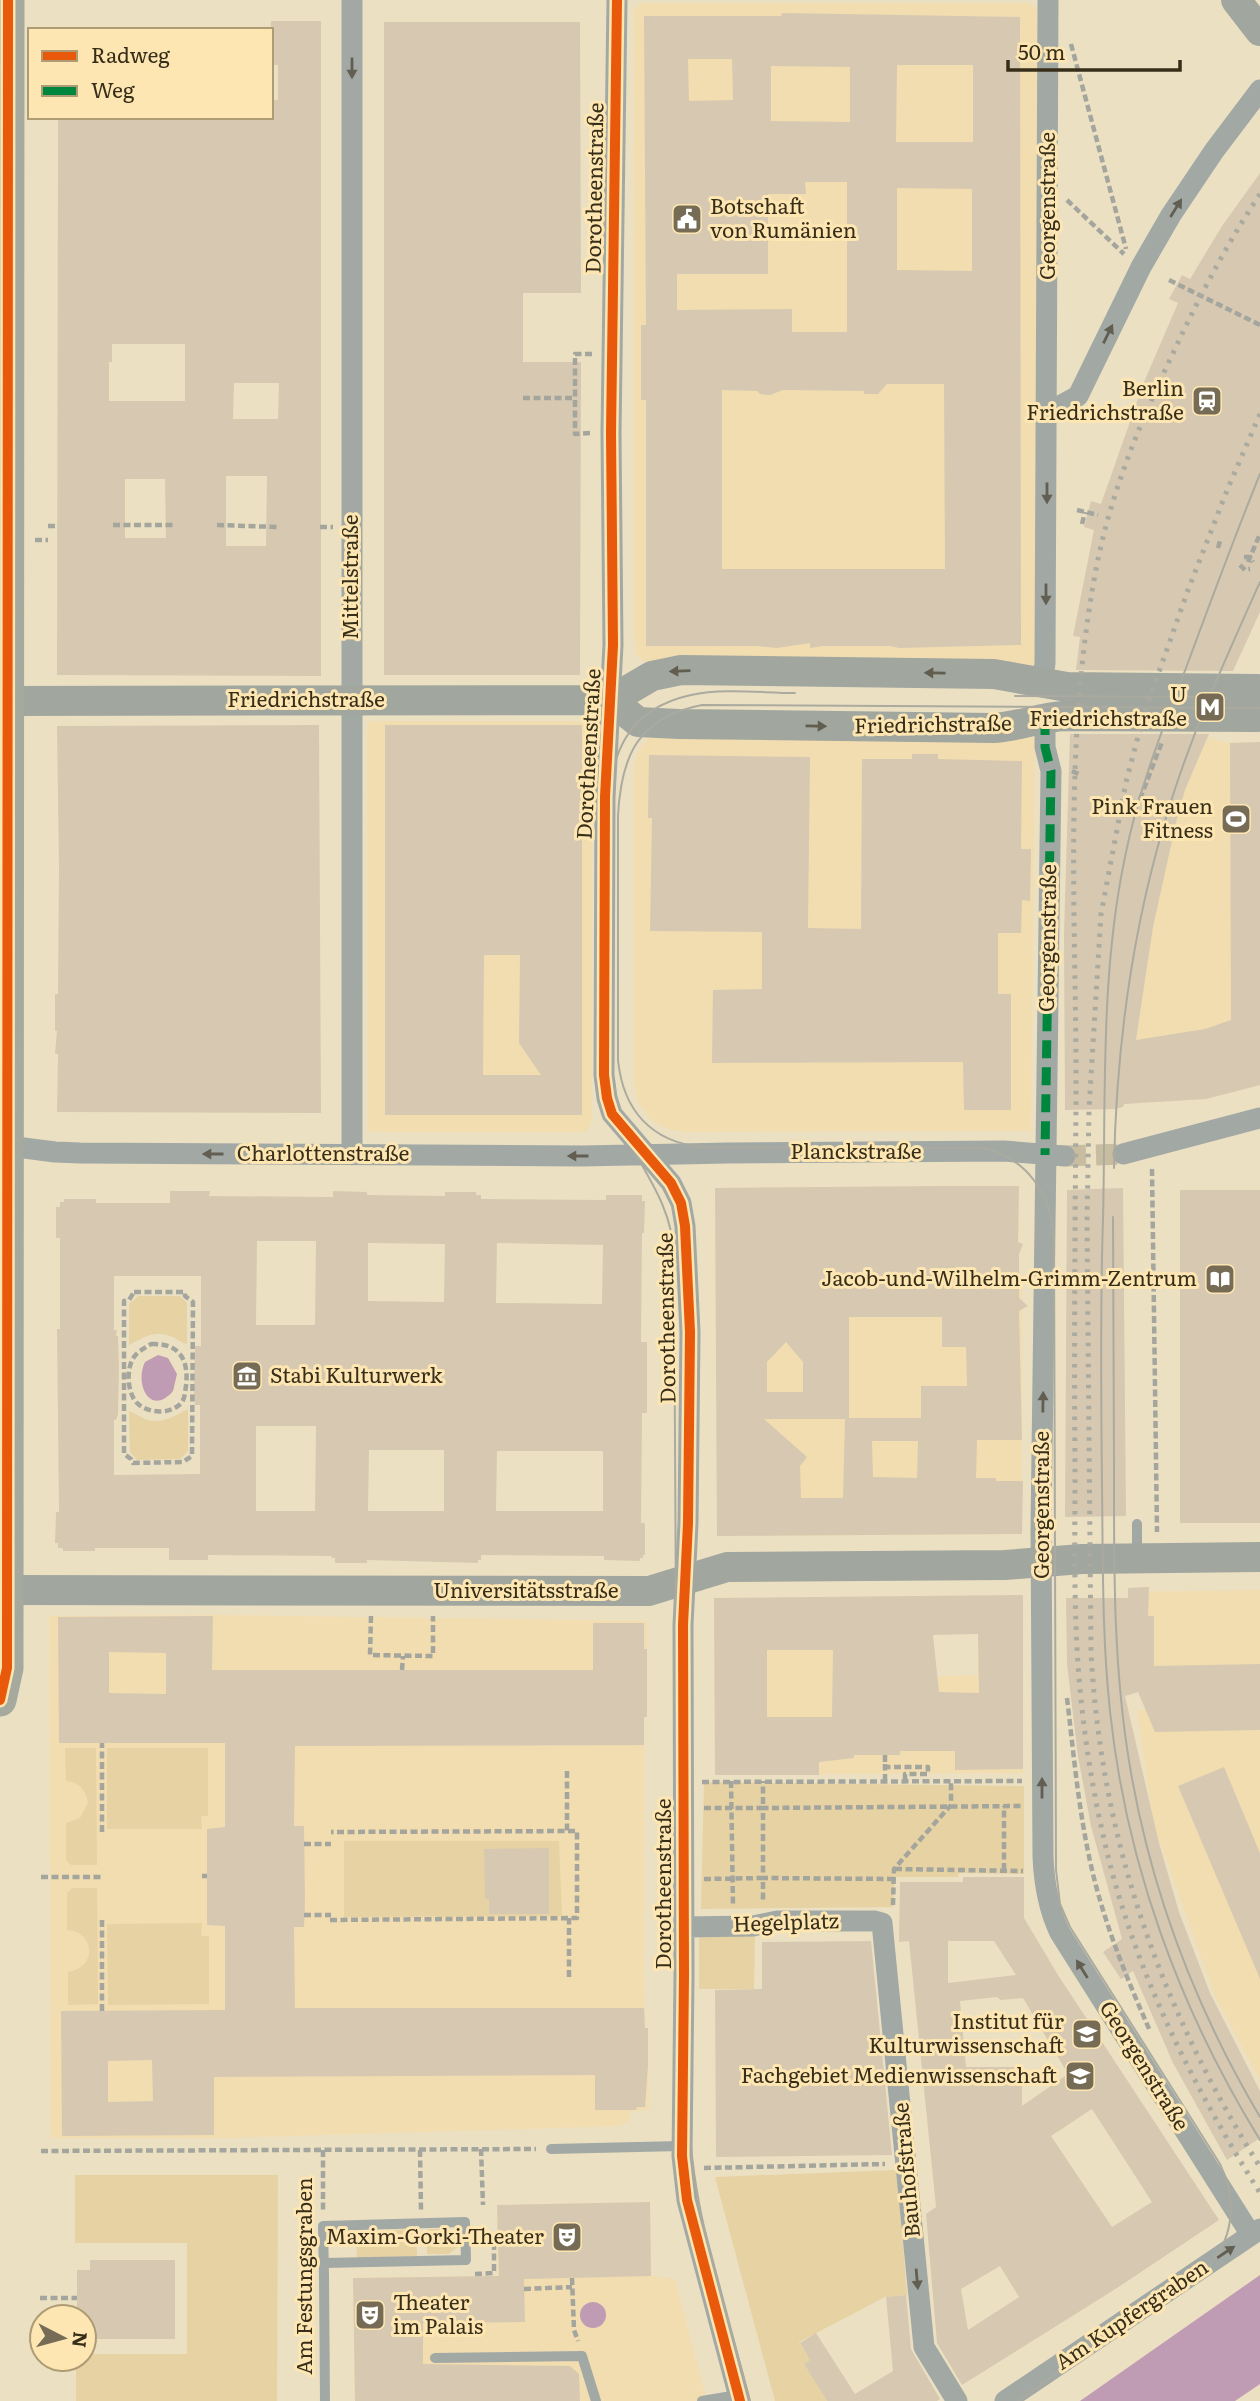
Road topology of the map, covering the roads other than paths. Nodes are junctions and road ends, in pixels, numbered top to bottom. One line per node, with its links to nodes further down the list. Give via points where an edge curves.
1 (8, 0): 13 (main road)
2 (352, 0): 11 (street, Mittelstraße, one-way to 11)
3 (617, 0): 12 (street, Dorotheenstraße)
4 (1048, 0): 8 (street, Georgenstraße)
5 (1236, 0): 6 (main road)
6 (1260, 31)
7 (1260, 90): 8 (street, one-way to 7, via 1078,396 1157,239)
8 (1047, 413): 9 (street, Georgenstraße, one-way to 9)
9 (1042, 684): 10 (main road); 12 (main road, one-way to 12, via 994,674 681,670 652,676)
10 (1260, 692)
11 (351, 700): 12 (main road, Friedrichstraße); 13 (main road, Friedrichstraße); 19 (street, Mittelstraße)
12 (611, 700): 15 (main road, Friedrichstraße, one-way to 15, via 638,722 654,724 993,728); 20 (street, Dorotheenstraße, via 605,797 604,1075 612,1114)
13 (4, 701): 17 (main road)
14 (1260, 715): 15 (main road, Friedrichstraße)
15 (1045, 717): 21 (street, Georgenstraße, via 1051,771)
16 (1260, 1118): 18 (street)
17 (4, 1146): 19 (street, Charlottenstraße, one-way to 17, via 55,1152); 27 (main road)
18 (1123, 1154)
19 (352, 1155): 20 (street, Charlottenstraße, one-way to 19)
20 (646, 1155): 21 (street, Planckstraße, via 1004,1151); 26 (street, Dorotheenstraße, via 676,1192 685,1226 690,1332)
21 (1055, 1155): 25 (street, Georgenstraße, one-way to 21)
22 (1136, 1524): 24 (lane)
23 (1260, 1557): 24 (main road, Universitätsstraße)
24 (1138, 1559): 25 (main road, Universitätsstraße)
25 (1042, 1562): 26 (main road, Universitätsstraße, via 727,1567); 33 (street, Georgenstraße, one-way to 25, via 1081,1967 1049,1909 1043,1856)
26 (685, 1579): 27 (main road, Universitätsstraße, via 649,1591); 29 (street, Dorotheenstraße)
27 (7, 1590): 28 (main road, via 7,1668)
28 (0, 1700)
29 (683, 1927): 30 (street, Hegelplatz, via 875,1920); 31 (street, Dorotheenstraße)
30 (883, 1927): 40 (street, Bauhofstraße, one-way to 40, via 924,2347)
31 (681, 2146): 32 (lane); 36 (street, Dorotheenstraße, via 687,2200)
32 (551, 2149)
33 (1256, 2232): 41 (street, Am Kupfergraben, one-way to 33)
34 (324, 2263): 34 (lane, Am Festungsgraben, via 466,2260 464,2222 323,2226); 37 (lane, Am Festungsgraben)
35 (435, 2358): 38 (lane, via 582,2356)
36 (739, 2398): 39 (lane)
37 (325, 2401)
38 (596, 2401)
39 (702, 2401)
40 (957, 2401)
41 (1004, 2401)

